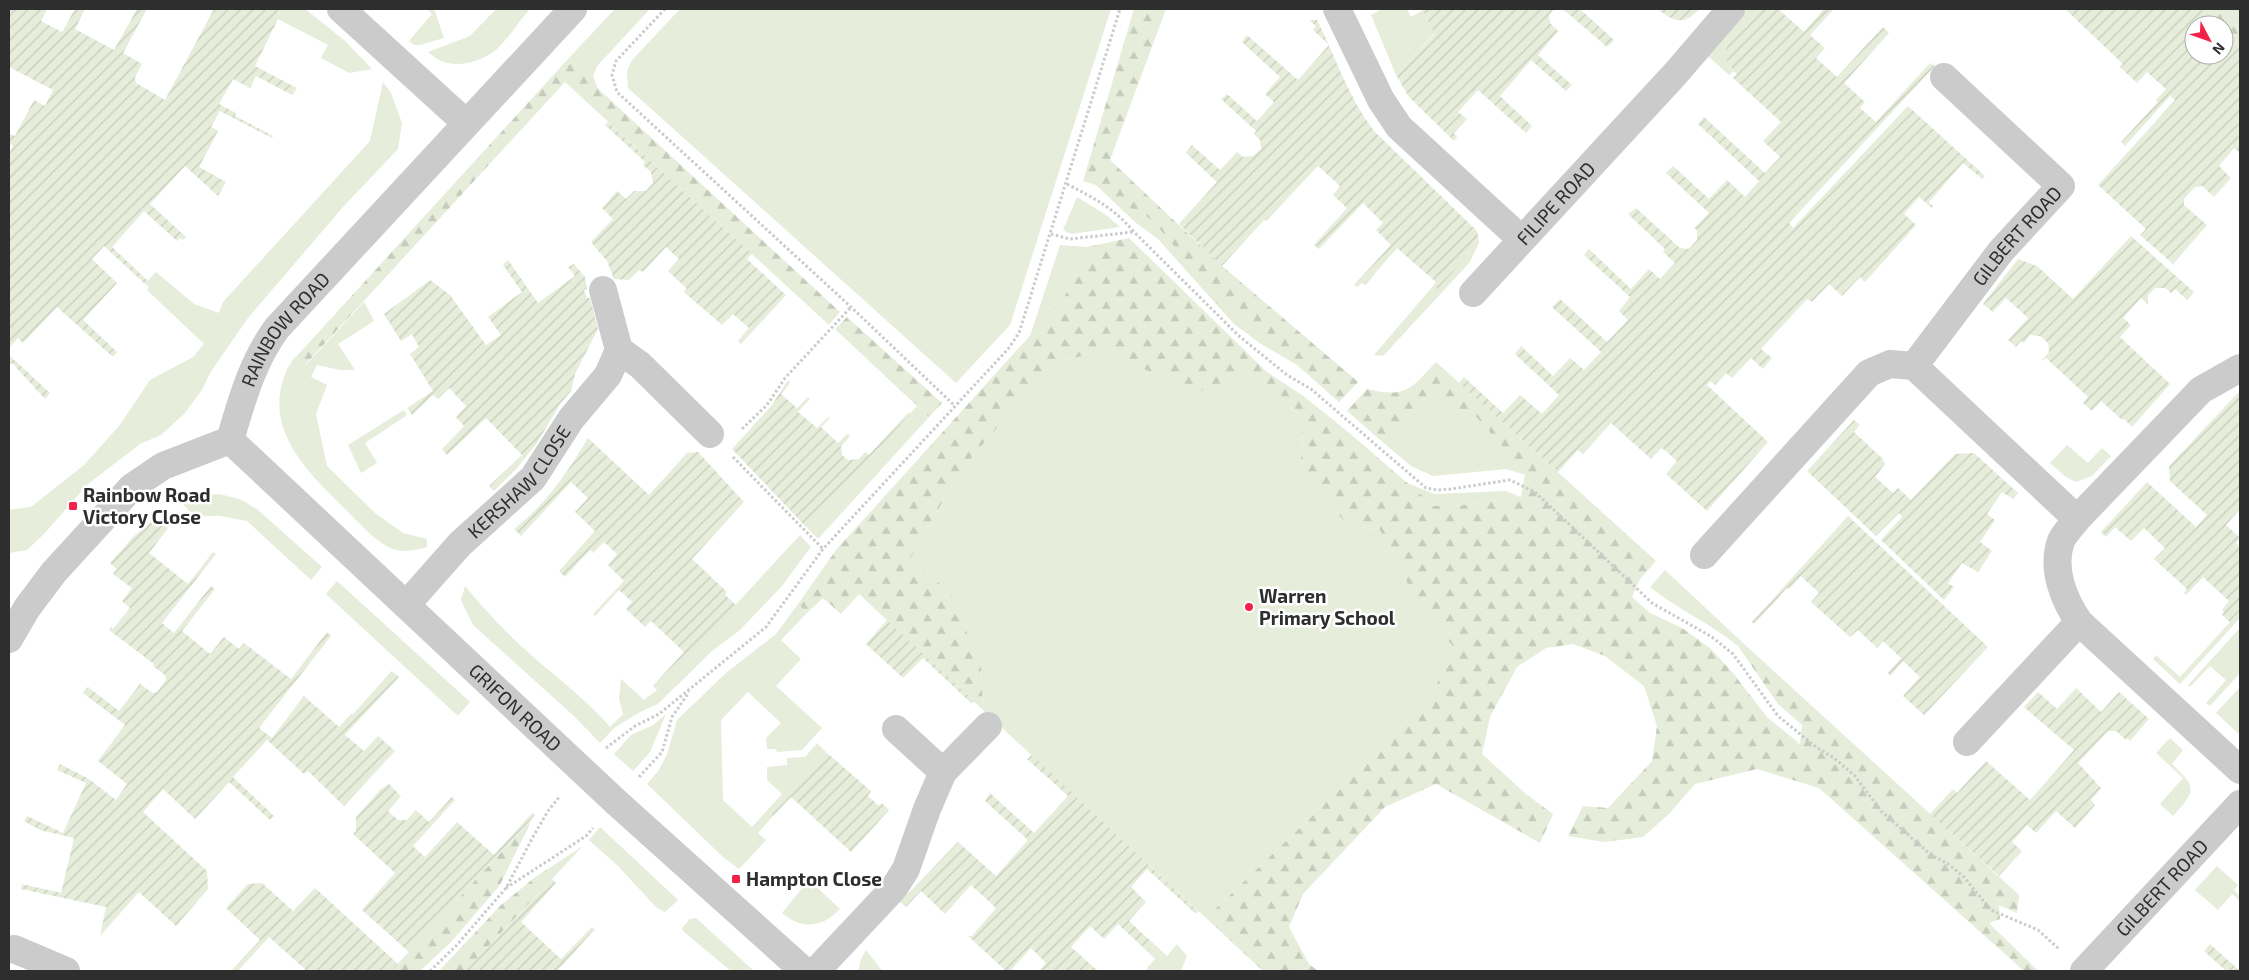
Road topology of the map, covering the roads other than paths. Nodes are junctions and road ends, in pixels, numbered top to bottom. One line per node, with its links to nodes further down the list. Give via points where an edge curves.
1 (341, 9): 6 (street)
2 (573, 9): 6 (street, RAINBOW ROAD)
3 (1337, 9): 7 (street, FILIPE ROAD, via 1388,114)
4 (1731, 9): 7 (street, FILIPE ROAD, via 1676,73)
5 (1944, 78): 11 (street, GILBERT ROAD, via 2061,186 2001,251)
6 (466, 123): 13 (street, RAINBOW ROAD, via 273,334 246,385)
7 (1521, 239): 9 (street)
8 (603, 290): 10 (street)
9 (1473, 293)
10 (618, 350): 14 (street, via 640,366); 18 (street, KERSHAW CLOSE, via 608,375 571,419 533,478 460,544)
11 (1914, 366): 15 (street); 16 (street, via 1890,364 1869,372)
12 (2240, 368): 15 (street, via 2201,390)
13 (230, 440): 17 (street, via 162,466 132,487 54,572); 18 (street, GRIFON ROAD)
14 (717, 441)
15 (2077, 519): 19 (street, via 2061,540 2058,562 2060,584 2067,604)
16 (1704, 555)
17 (18, 602): 20 (street)
18 (406, 605): 29 (street, GRIFON ROAD, via 616,802)
19 (2079, 622): 23 (street); 24 (street)
20 (9, 639)
21 (988, 726): 25 (street)
22 (896, 729): 25 (street)
23 (1967, 742)
24 (2240, 770)
25 (943, 772): 30 (street, via 902,876 865,922)
26 (2240, 804): 31 (street, GILBERT ROAD)
27 (10, 949): 28 (street)
28 (66, 971)
29 (804, 971)
30 (816, 971)
31 (2084, 971)

